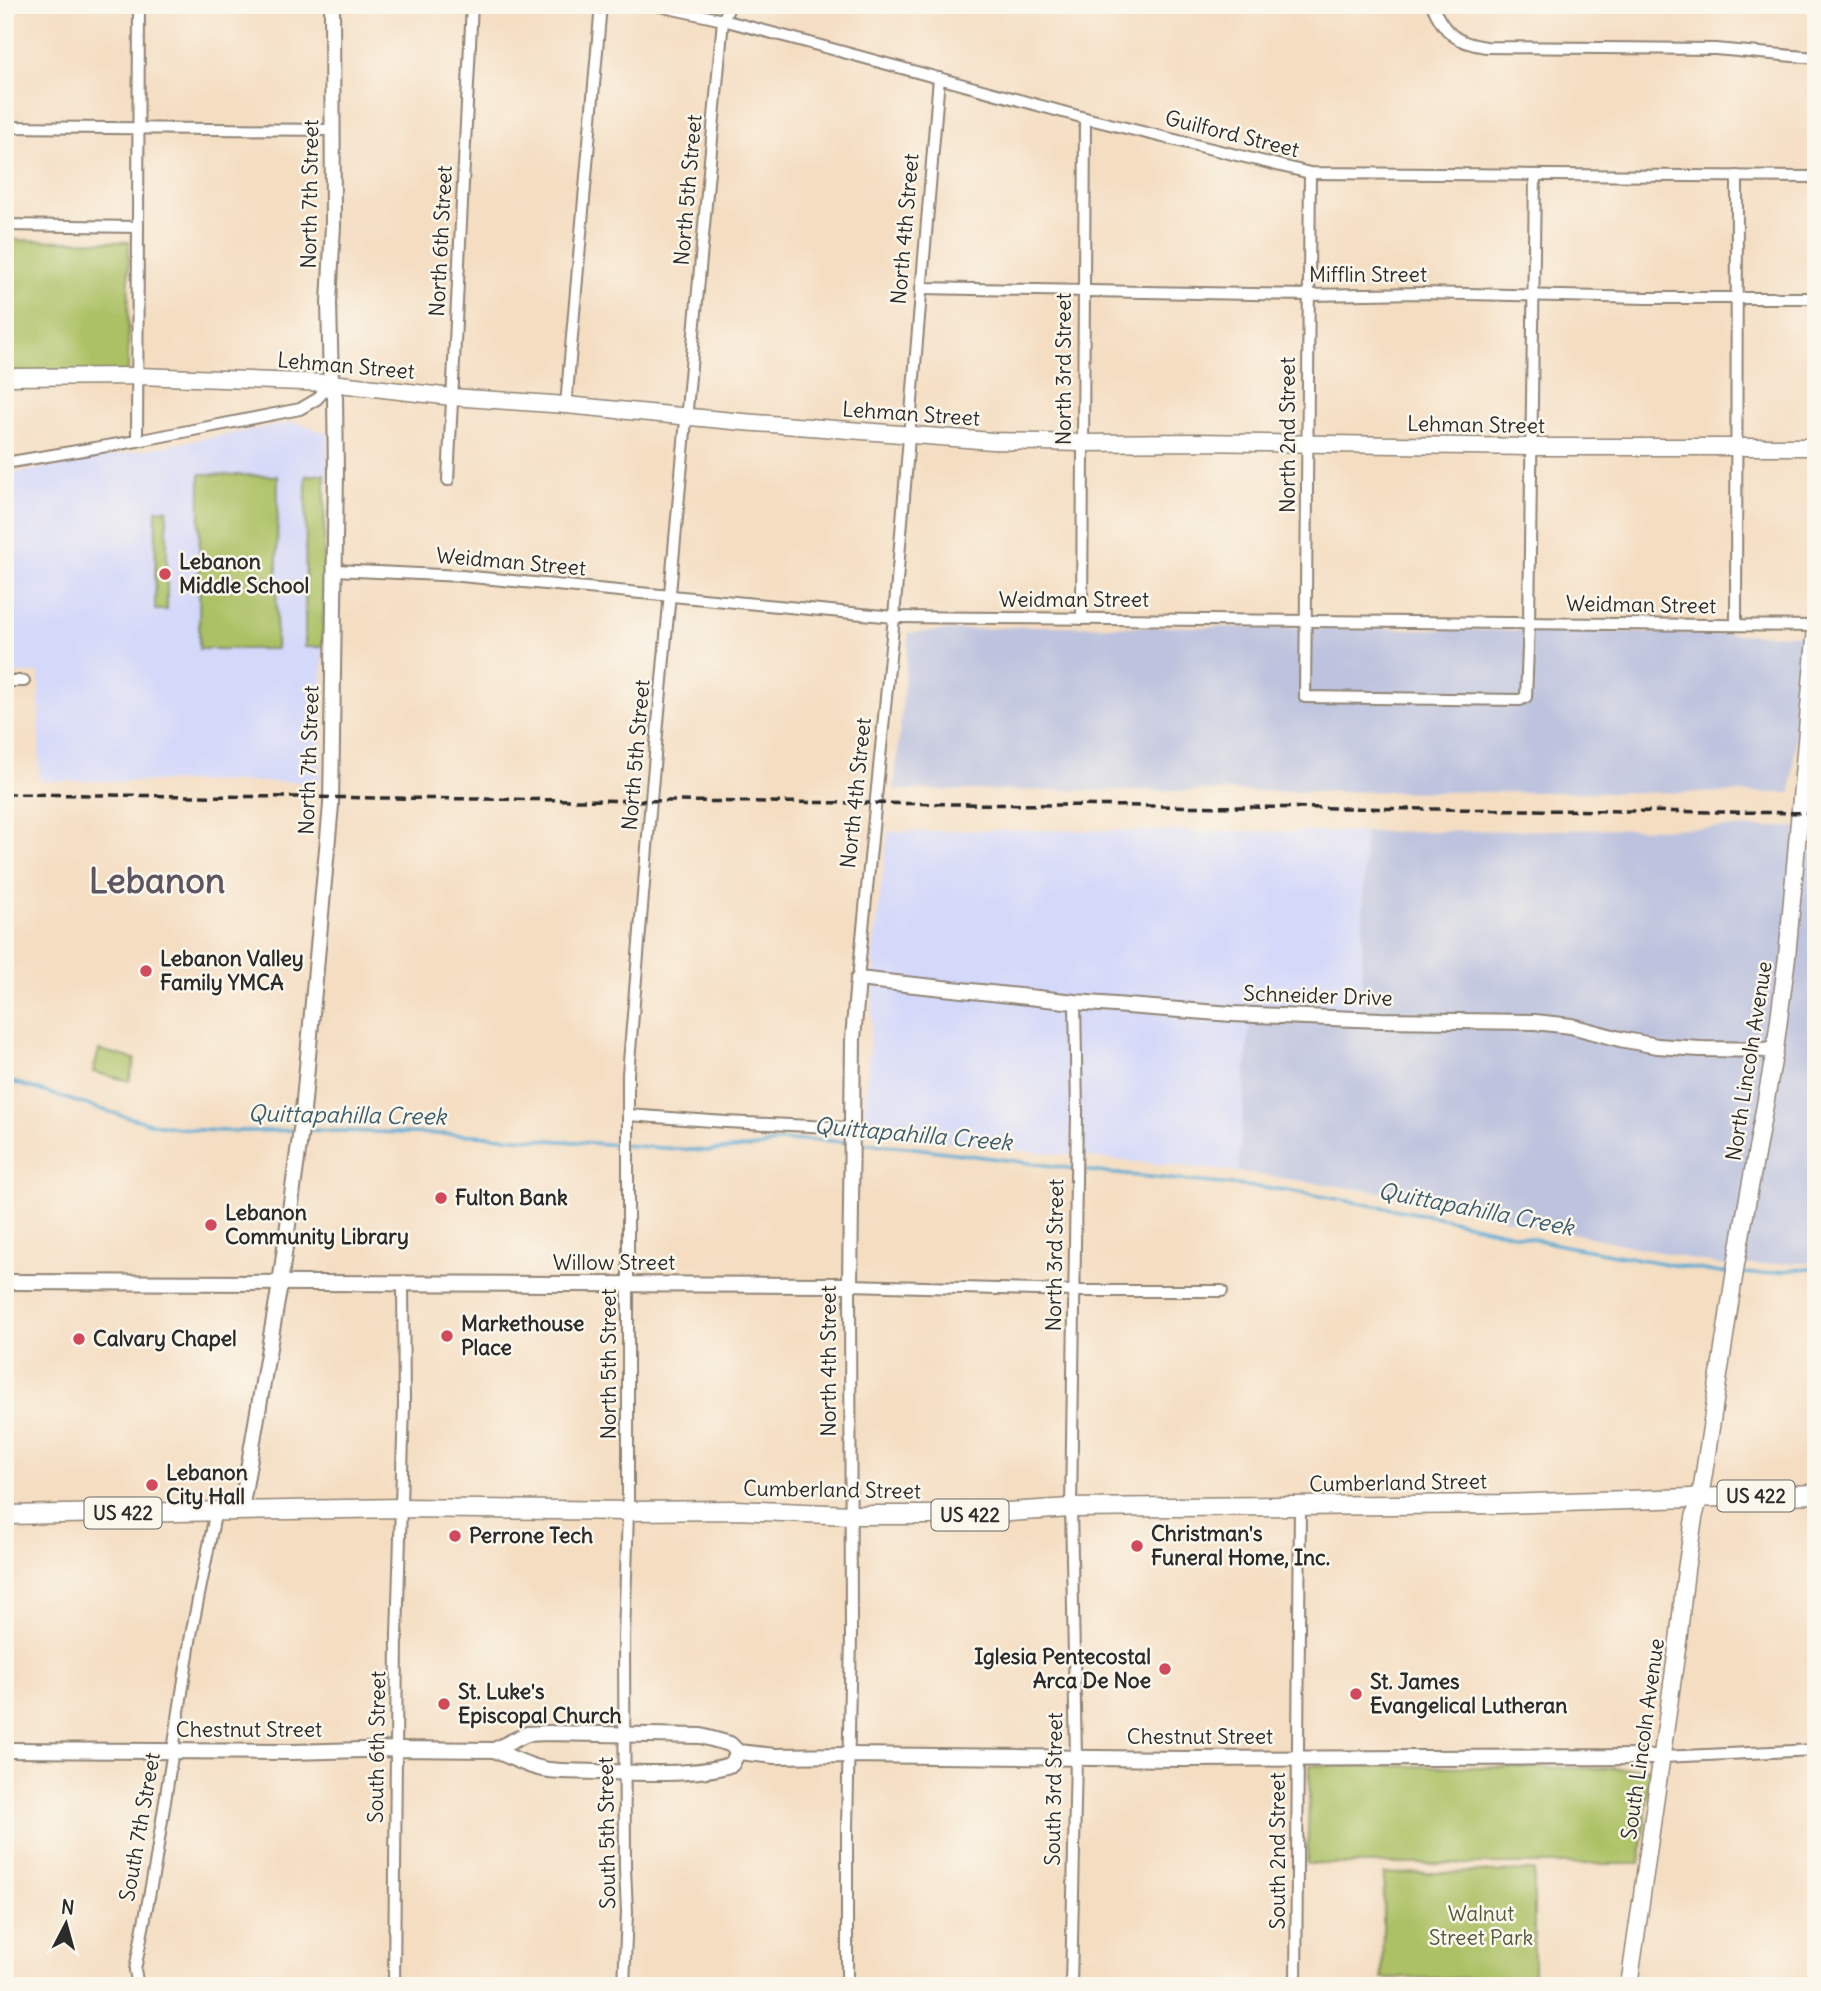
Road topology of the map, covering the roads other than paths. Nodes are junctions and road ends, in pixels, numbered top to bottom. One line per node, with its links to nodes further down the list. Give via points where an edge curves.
1 (139, 5): 13 (street)
2 (332, 5): 14 (street, North 7th Street)
3 (472, 5): 30 (street, North 6th Street)
4 (600, 5): 31 (street)
5 (655, 5): 8 (street, Guilford Street)
6 (730, 5): 8 (street, North 5th Street)
7 (1432, 5): 9 (street, via 1450,33 1465,44 1486,47 1716,49)
8 (723, 20): 10 (street, Guilford Street); 32 (street, North 5th Street)
9 (1816, 58)
10 (939, 78): 11 (street, Guilford Street); 21 (street, North 4th Street)
11 (1086, 118): 15 (street, Guilford Street); 22 (street, North 3rd Street)
12 (5, 127): 13 (street)
13 (139, 128): 14 (street); 20 (street)
14 (332, 130): 29 (street, North 7th Street)
15 (1310, 173): 16 (street, Guilford Street); 23 (street, North 2nd Street)
16 (1535, 176): 17 (street, Guilford Street); 24 (street)
17 (1737, 176): 18 (street, Guilford Street); 25 (street)
18 (1816, 177)
19 (5, 225): 20 (street)
20 (138, 227): 27 (street)
21 (921, 288): 22 (street, Mifflin Street); 33 (street, North 4th Street)
22 (1084, 291): 23 (street, Mifflin Street); 35 (street, North 3rd Street)
23 (1308, 295): 24 (street, Mifflin Street); 36 (street, North 2nd Street)
24 (1533, 296): 25 (street, Mifflin Street); 38 (street)
25 (1737, 297): 26 (street, Mifflin Street); 37 (street)
26 (1816, 298)
27 (138, 376): 28 (main road, Lehman Street); 29 (main road, Lehman Street); 34 (street)
28 (5, 377)
29 (331, 383): 30 (main road, Lehman Street); 34 (street, via 300,409); 42 (street, North 7th Street, via 335,397)
30 (452, 397): 31 (main road, Lehman Street); 41 (street, North 6th Street)
31 (566, 405): 32 (main road, Lehman Street)
32 (686, 416): 33 (main road, Lehman Street); 43 (street, North 5th Street)
33 (909, 436): 35 (main road, Lehman Street); 44 (street, North 4th Street)
34 (137, 441): 40 (street)
35 (1083, 443): 36 (main road, Lehman Street); 45 (street, North 3rd Street)
36 (1307, 443): 38 (main road, Lehman Street); 46 (street, North 2nd Street)
37 (1736, 446): 38 (main road, Lehman Street); 39 (main road, Lehman Street); 48 (street)
38 (1532, 447): 47 (street)
39 (1816, 447)
40 (5, 463)
41 (448, 480)
42 (335, 570): 43 (street, Weidman Street, via 461,576); 58 (street, North 7th Street, via 331,804 300,1141)
43 (670, 596): 44 (street, Weidman Street); 55 (street, North 5th Street)
44 (894, 617): 45 (street, Weidman Street); 52 (street, North 4th Street)
45 (1082, 619): 46 (street, Weidman Street)
46 (1306, 621): 47 (street, Weidman Street); 47 (street, North 2nd Street, via 1305,697 1520,700 1526,697)
47 (1529, 623): 48 (street, Weidman Street)
48 (1736, 625): 49 (street, Weidman Street)
49 (1816, 627): 54 (main road, North Lincoln Avenue)
50 (5, 681): 51 (street)
51 (24, 681)
52 (858, 979): 53 (street, Schneider Drive); 56 (street, North 4th Street)
53 (1075, 1002): 54 (street, Schneider Drive, via 1268,1016 1535,1021 1657,1046); 62 (street, North 3rd Street)
54 (1775, 1050): 65 (main road, North Lincoln Avenue)
55 (628, 1115): 56 (street); 60 (street, North 5th Street)
56 (851, 1137): 61 (street, North 4th Street)
57 (5, 1282): 58 (street, Willow Street)
58 (280, 1284): 59 (street, Willow Street); 70 (street, North 7th Street)
59 (403, 1284): 60 (street, Willow Street); 67 (street)
60 (628, 1284): 61 (street, Willow Street); 71 (street, North 5th Street)
61 (850, 1284): 62 (street, Willow Street); 72 (street, North 4th Street)
62 (1074, 1291): 63 (street, Willow Street); 68 (street, North 3rd Street)
63 (1222, 1291)
64 (1816, 1494): 65 (highway, US 422)
65 (1699, 1498): 66 (highway, Cumberland Street / US 422); 83 (main road, South Lincoln Avenue)
66 (1300, 1507): 68 (highway, Cumberland Street / US 422); 84 (street, South 2nd Street)
67 (402, 1508): 70 (highway, Cumberland Street / US 422); 71 (highway, Cumberland Street / US 422); 75 (street, South 6th Street)
68 (1071, 1508): 72 (highway, Cumberland Street / US 422, via 961,1515); 82 (street, South 3rd Street)
69 (216, 1510): 70 (highway, Cumberland Street / US 422); 73 (highway, Cumberland Street / US 422); 79 (street, South 7th Street)
70 (241, 1510)
71 (628, 1511): 72 (highway, Cumberland Street / US 422); 74 (street, South 5th Street)
72 (850, 1514): 81 (street, North 4th Street)
73 (5, 1515)
74 (625, 1734): 77 (street, Chestnut Street, via 527,1734); 80 (street, Chestnut Street, via 701,1735 730,1744); 85 (street, South 5th Street)
75 (398, 1749): 77 (street, Chestnut Street); 79 (street, Chestnut Street); 87 (street, South 6th Street)
76 (5, 1750): 79 (street, Chestnut Street)
77 (494, 1750): 85 (street, Chestnut Street, via 548,1770)
78 (1816, 1750): 83 (street)
79 (173, 1752): 86 (street, South 7th Street, via 135,1970)
80 (738, 1752): 81 (street, Chestnut Street); 85 (street, Chestnut Street, via 732,1764 719,1769)
81 (849, 1755): 82 (street, Chestnut Street); 89 (street, North 4th Street)
82 (1076, 1757): 84 (street, Chestnut Street); 90 (street, South 3rd Street)
83 (1662, 1757): 84 (street, Chestnut Street); 92 (main road, South Lincoln Avenue)
84 (1298, 1758): 91 (street, South 2nd Street)
85 (625, 1772): 88 (street, South 5th Street)
86 (138, 1986)
87 (394, 1986)
88 (625, 1986)
89 (847, 1986)
90 (1071, 1986)
91 (1296, 1986)
92 (1629, 1986)

